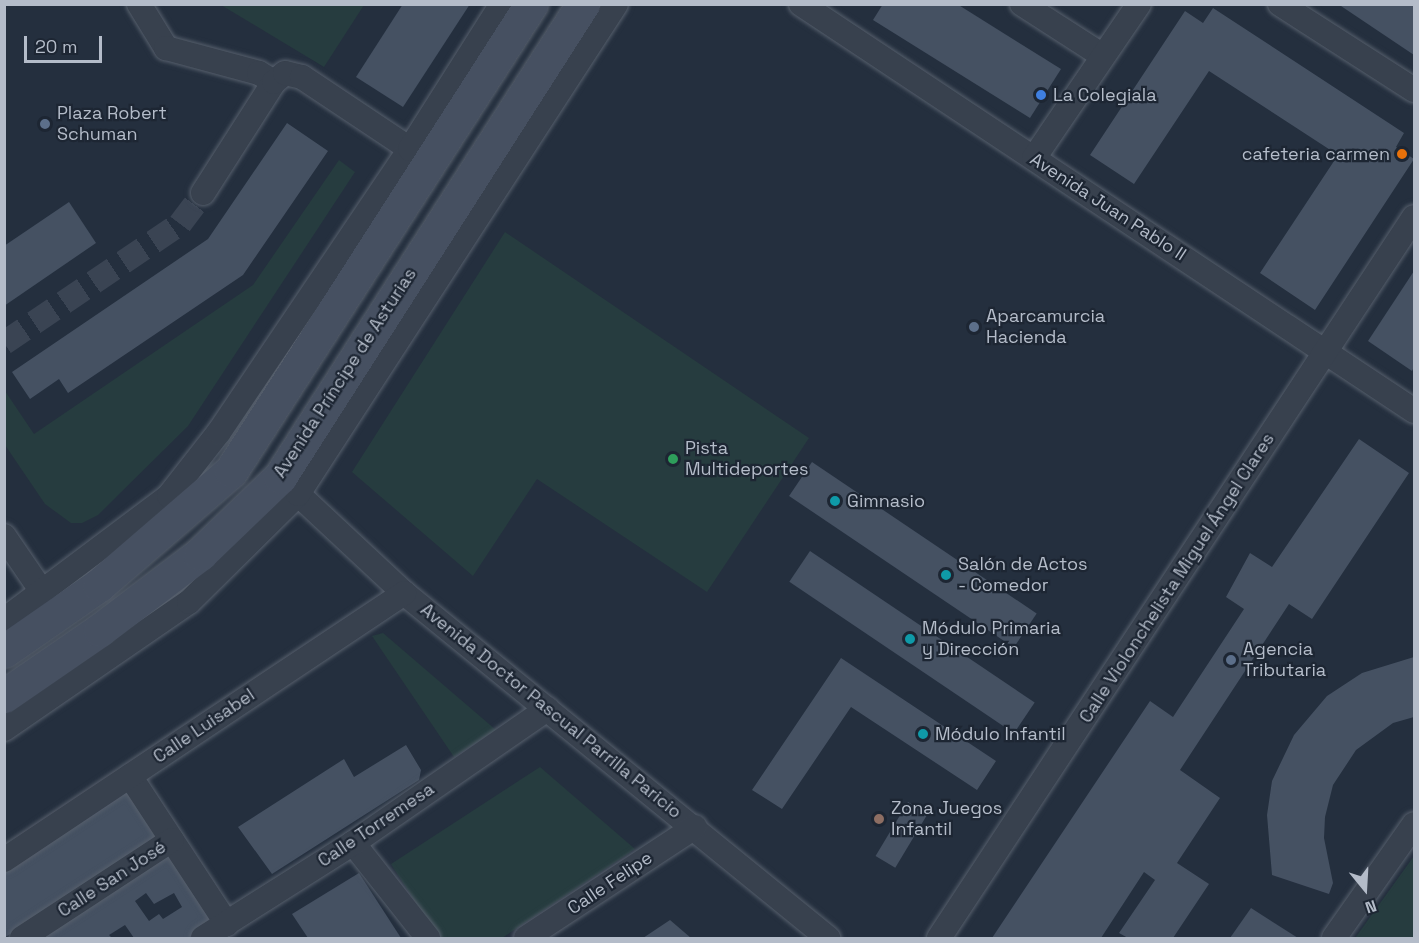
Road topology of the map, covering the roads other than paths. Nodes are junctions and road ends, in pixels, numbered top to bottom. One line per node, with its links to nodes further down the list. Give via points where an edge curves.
1 (139, 4): 11 (street, via 166,48 259,73)
2 (502, 4): 13 (street)
3 (531, 4): 24 (main road, via 231,471 99,585)
4 (583, 4): 19 (main road, Avenida Príncipe de Asturias)
5 (616, 4): 19 (street)
6 (1022, 4): 10 (street)
7 (1139, 4): 10 (street)
8 (1280, 4): 12 (street)
9 (805, 6): 14 (street, Avenida Juan Pablo II)
10 (1103, 57): 14 (street)
11 (273, 82): 13 (street, via 285,73 302,76); 15 (street)
12 (1414, 90)
13 (410, 149): 21 (street, via 219,432 169,496)
14 (1034, 158): 17 (street, Avenida Juan Pablo II)
15 (203, 193)
16 (1414, 217): 17 (street, Calle Violonchelista Miguel Ángel Clares)
17 (1326, 351): 18 (street, Avenida Juan Pablo II); 40 (street, Calle Violonchelista Miguel Ángel Clares)
18 (1414, 411)
19 (289, 485): 22 (street, Avenida Doctor Pascual Parrilla Paricio); 25 (main road, Avenida Príncipe de Asturias, via 100,630); 27 (street, via 189,602)
20 (4, 536): 21 (street)
21 (44, 593): 23 (street)
22 (404, 593): 26 (street, Avenida Doctor Pascual Parrilla Paricio); 28 (street, Calle Luisabel)
23 (4, 620)
24 (4, 651)
25 (4, 696)
26 (547, 709): 30 (street, Avenida Doctor Pascual Parrilla Paricio); 32 (street, Calle Torremesa)
27 (4, 729)
28 (130, 776): 31 (street); 33 (street, Calle Luisabel)
29 (1414, 824): 41 (street)
30 (695, 827): 38 (street, Calle Felipe); 39 (street, Avenida Doctor Pascual Parrilla Paricio)
31 (171, 840): 34 (street); 35 (street, Calle San José)
32 (353, 843): 34 (street, Calle Torremesa); 37 (street)
33 (4, 860)
34 (226, 924): 36 (street, Calle Torremesa)
35 (22, 939)
36 (203, 939)
37 (428, 939)
38 (526, 939)
39 (828, 939)
40 (939, 939)
41 (1334, 939)

